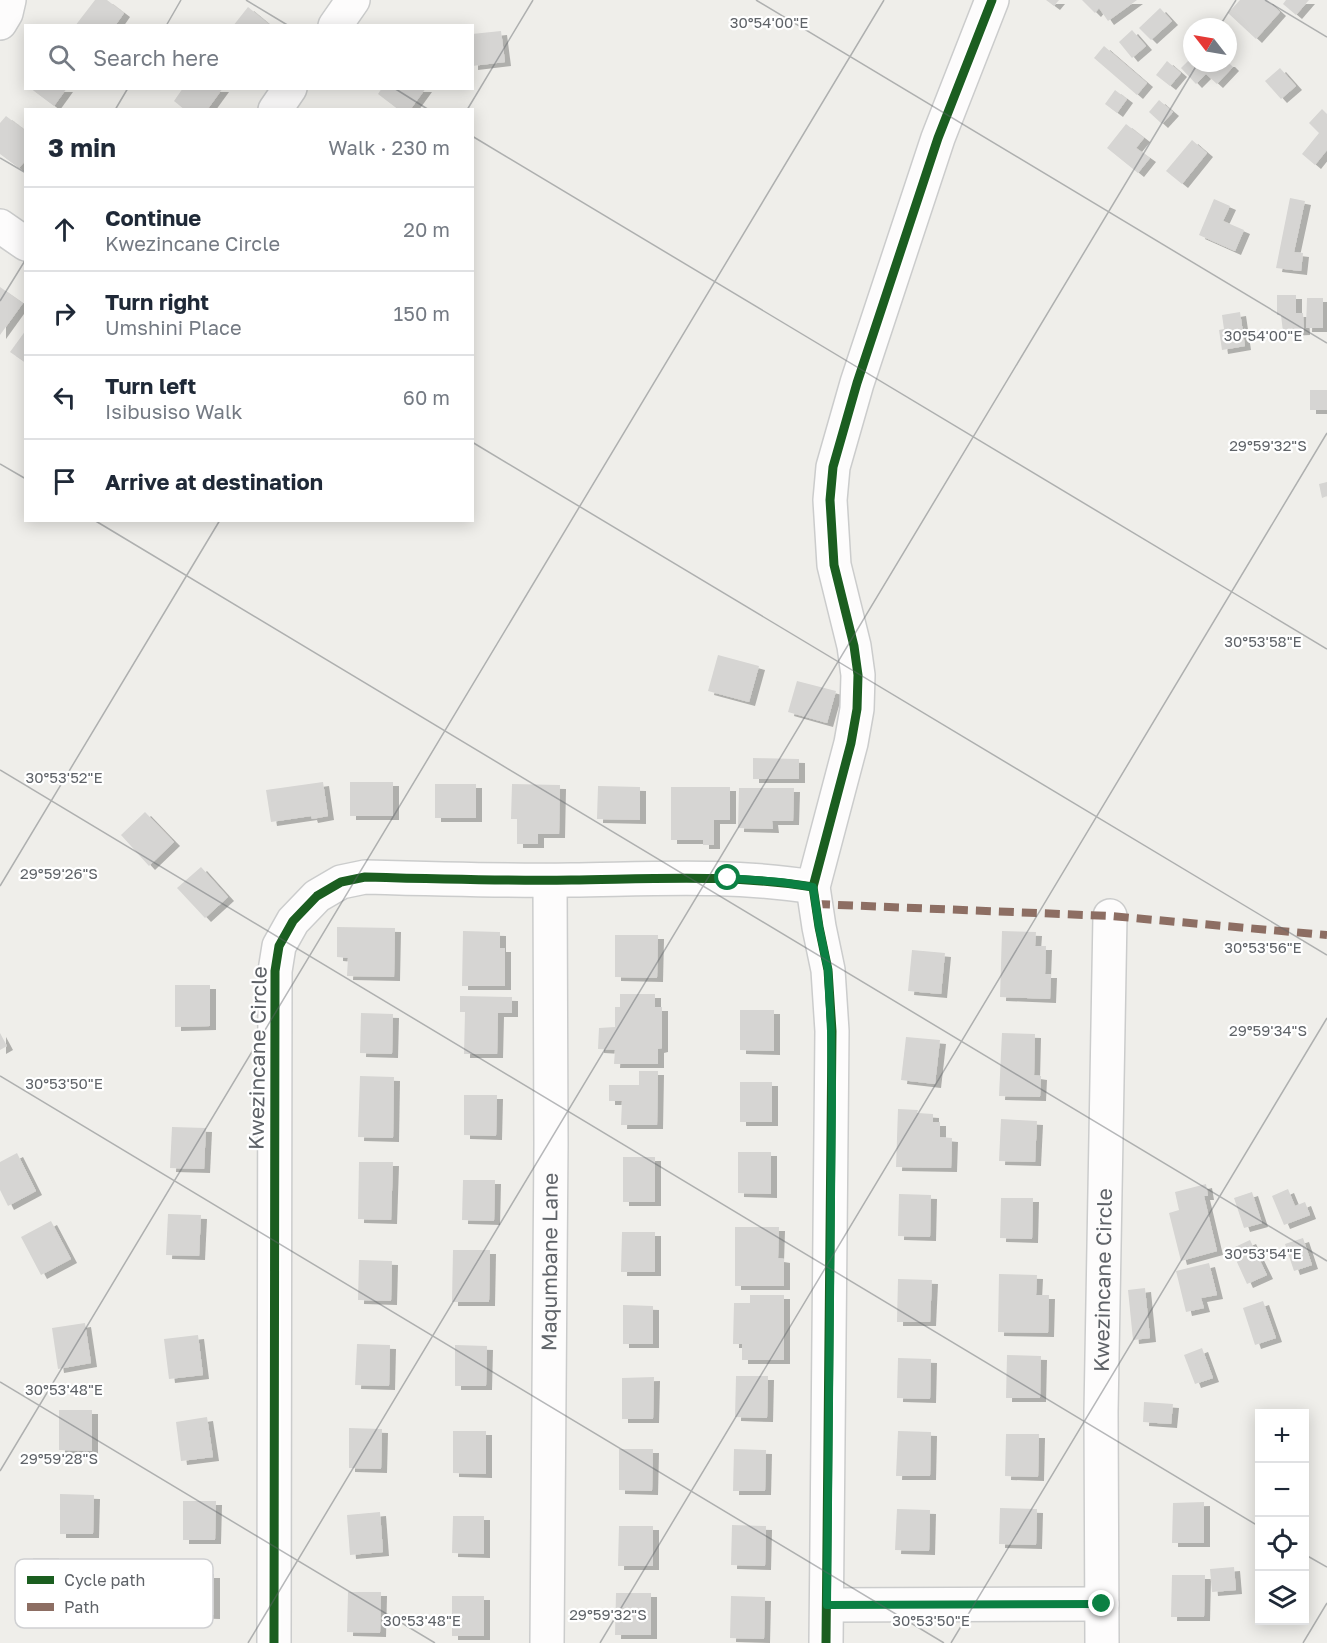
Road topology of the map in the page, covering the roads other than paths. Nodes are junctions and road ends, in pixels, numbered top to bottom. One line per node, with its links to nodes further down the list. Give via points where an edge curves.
1 (9, 0): 4 (street)
2 (353, 0): 5 (street)
3 (992, 0): 11 (street, via 938,138 832,467 834,565 854,646 857,709)
4 (0, 23)
5 (335, 24)
6 (289, 90): 7 (street)
7 (276, 108)
8 (0, 226): 9 (street)
9 (24, 243)
10 (550, 881): 11 (street, Kwezincane Circle, via 728,878 780,882); 15 (street, Kwezincane Circle, via 365,877 341,882 316,896 293,921 279,946 275,971); 16 (street, Maqumbane Lane)
11 (814, 896): 14 (street, via 828,970 831,1031)
12 (1110, 916): 13 (street, Kwezincane Circle, via 1101,1412)
13 (1102, 1604): 14 (street); 18 (street, Kwezincane Circle)
14 (827, 1605): 17 (street)
15 (274, 1643)
16 (547, 1643)
17 (826, 1643)
18 (1102, 1643)

